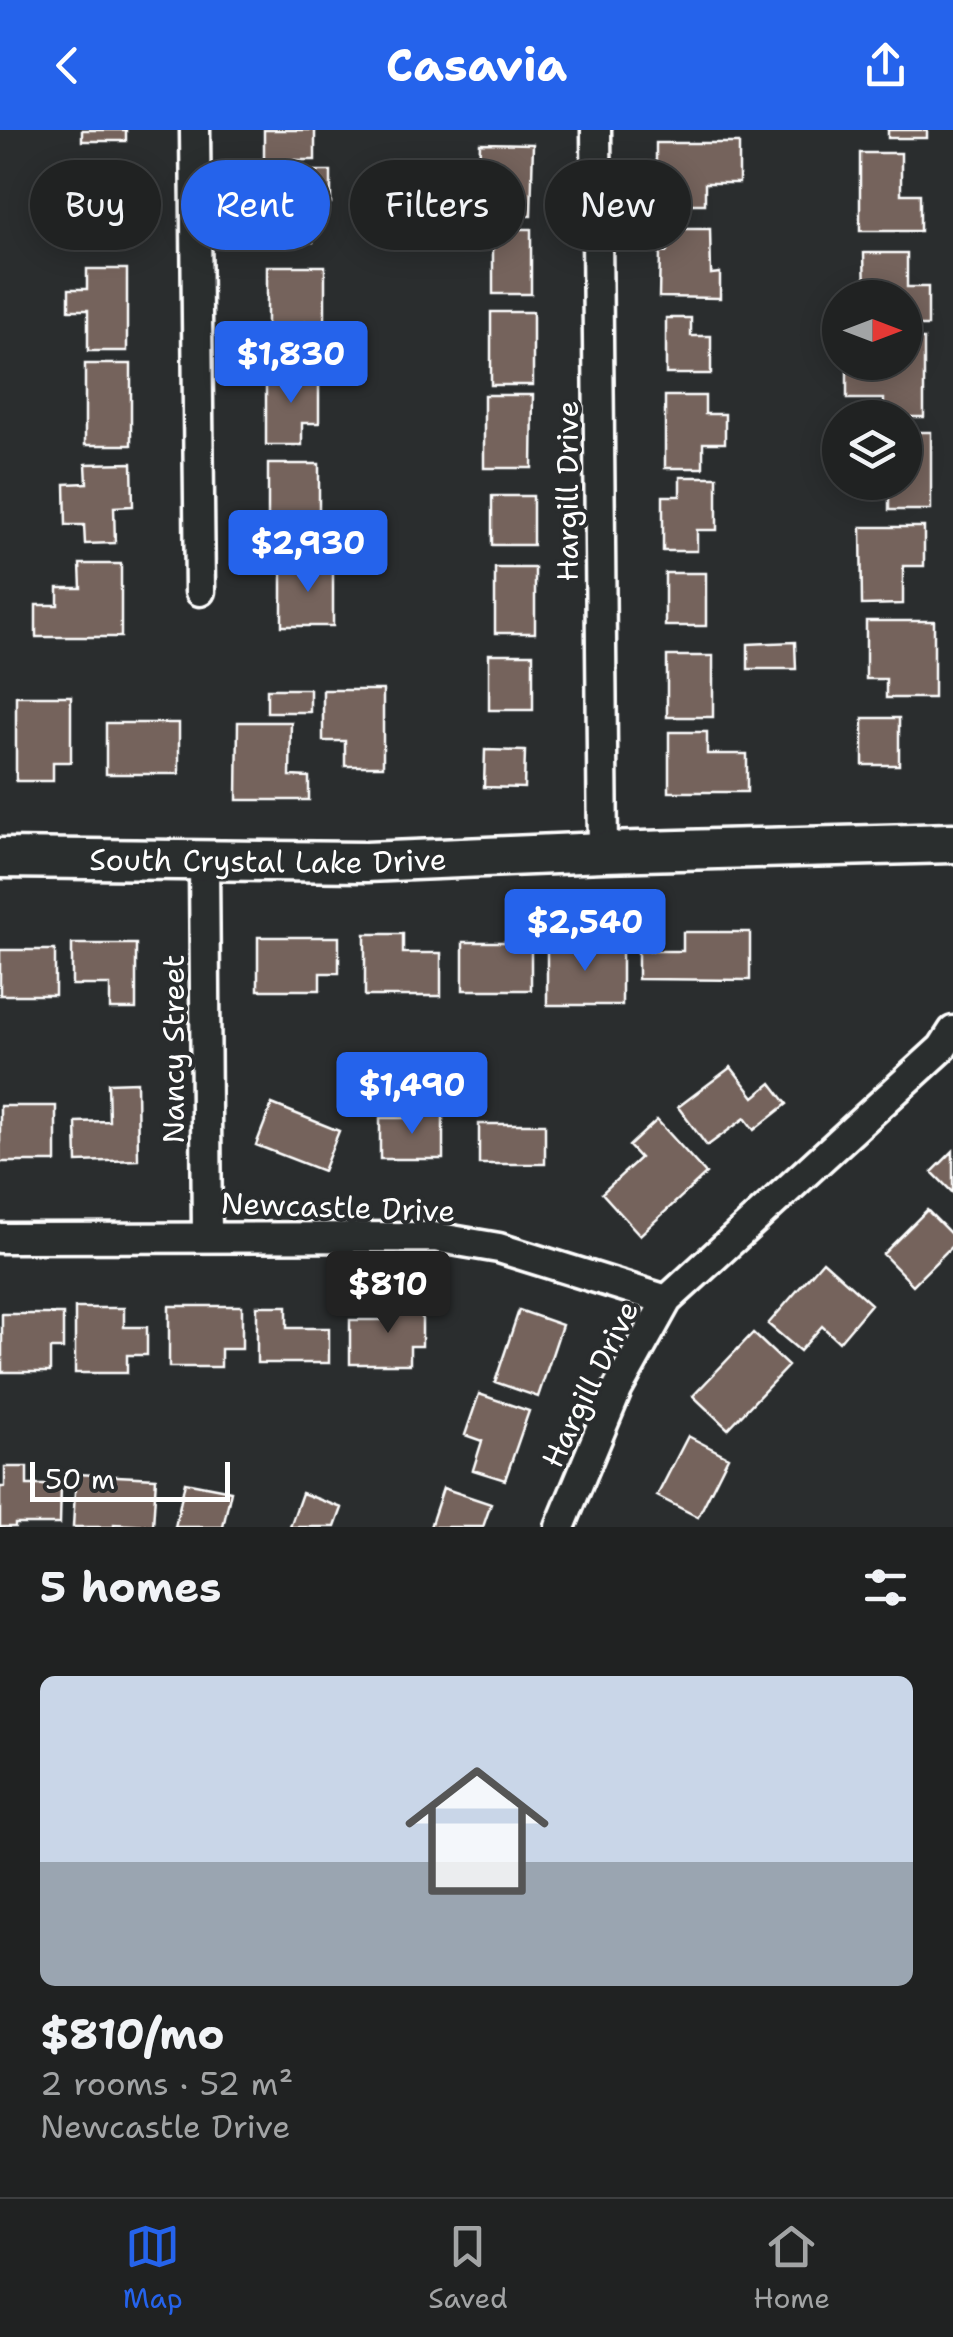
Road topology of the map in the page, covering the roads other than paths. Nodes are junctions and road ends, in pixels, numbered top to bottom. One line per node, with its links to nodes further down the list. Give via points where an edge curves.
1 (195, 130): 3 (street)
2 (596, 130): 5 (street, Hargill Drive)
3 (200, 591)
4 (953, 843): 5 (street, South Crystal Lake Drive)
5 (602, 852): 7 (street, South Crystal Lake Drive)
6 (0, 858): 7 (street, South Crystal Lake Drive)
7 (204, 863): 9 (street, Nancy Street)
8 (953, 1031): 11 (street, Hargill Drive)
9 (207, 1236): 10 (street, Newcastle Drive); 11 (street, Newcastle Drive, via 434,1238 498,1248)
10 (0, 1238)
11 (666, 1300): 12 (street, Hargill Drive, via 617,1390)
12 (560, 1527)

